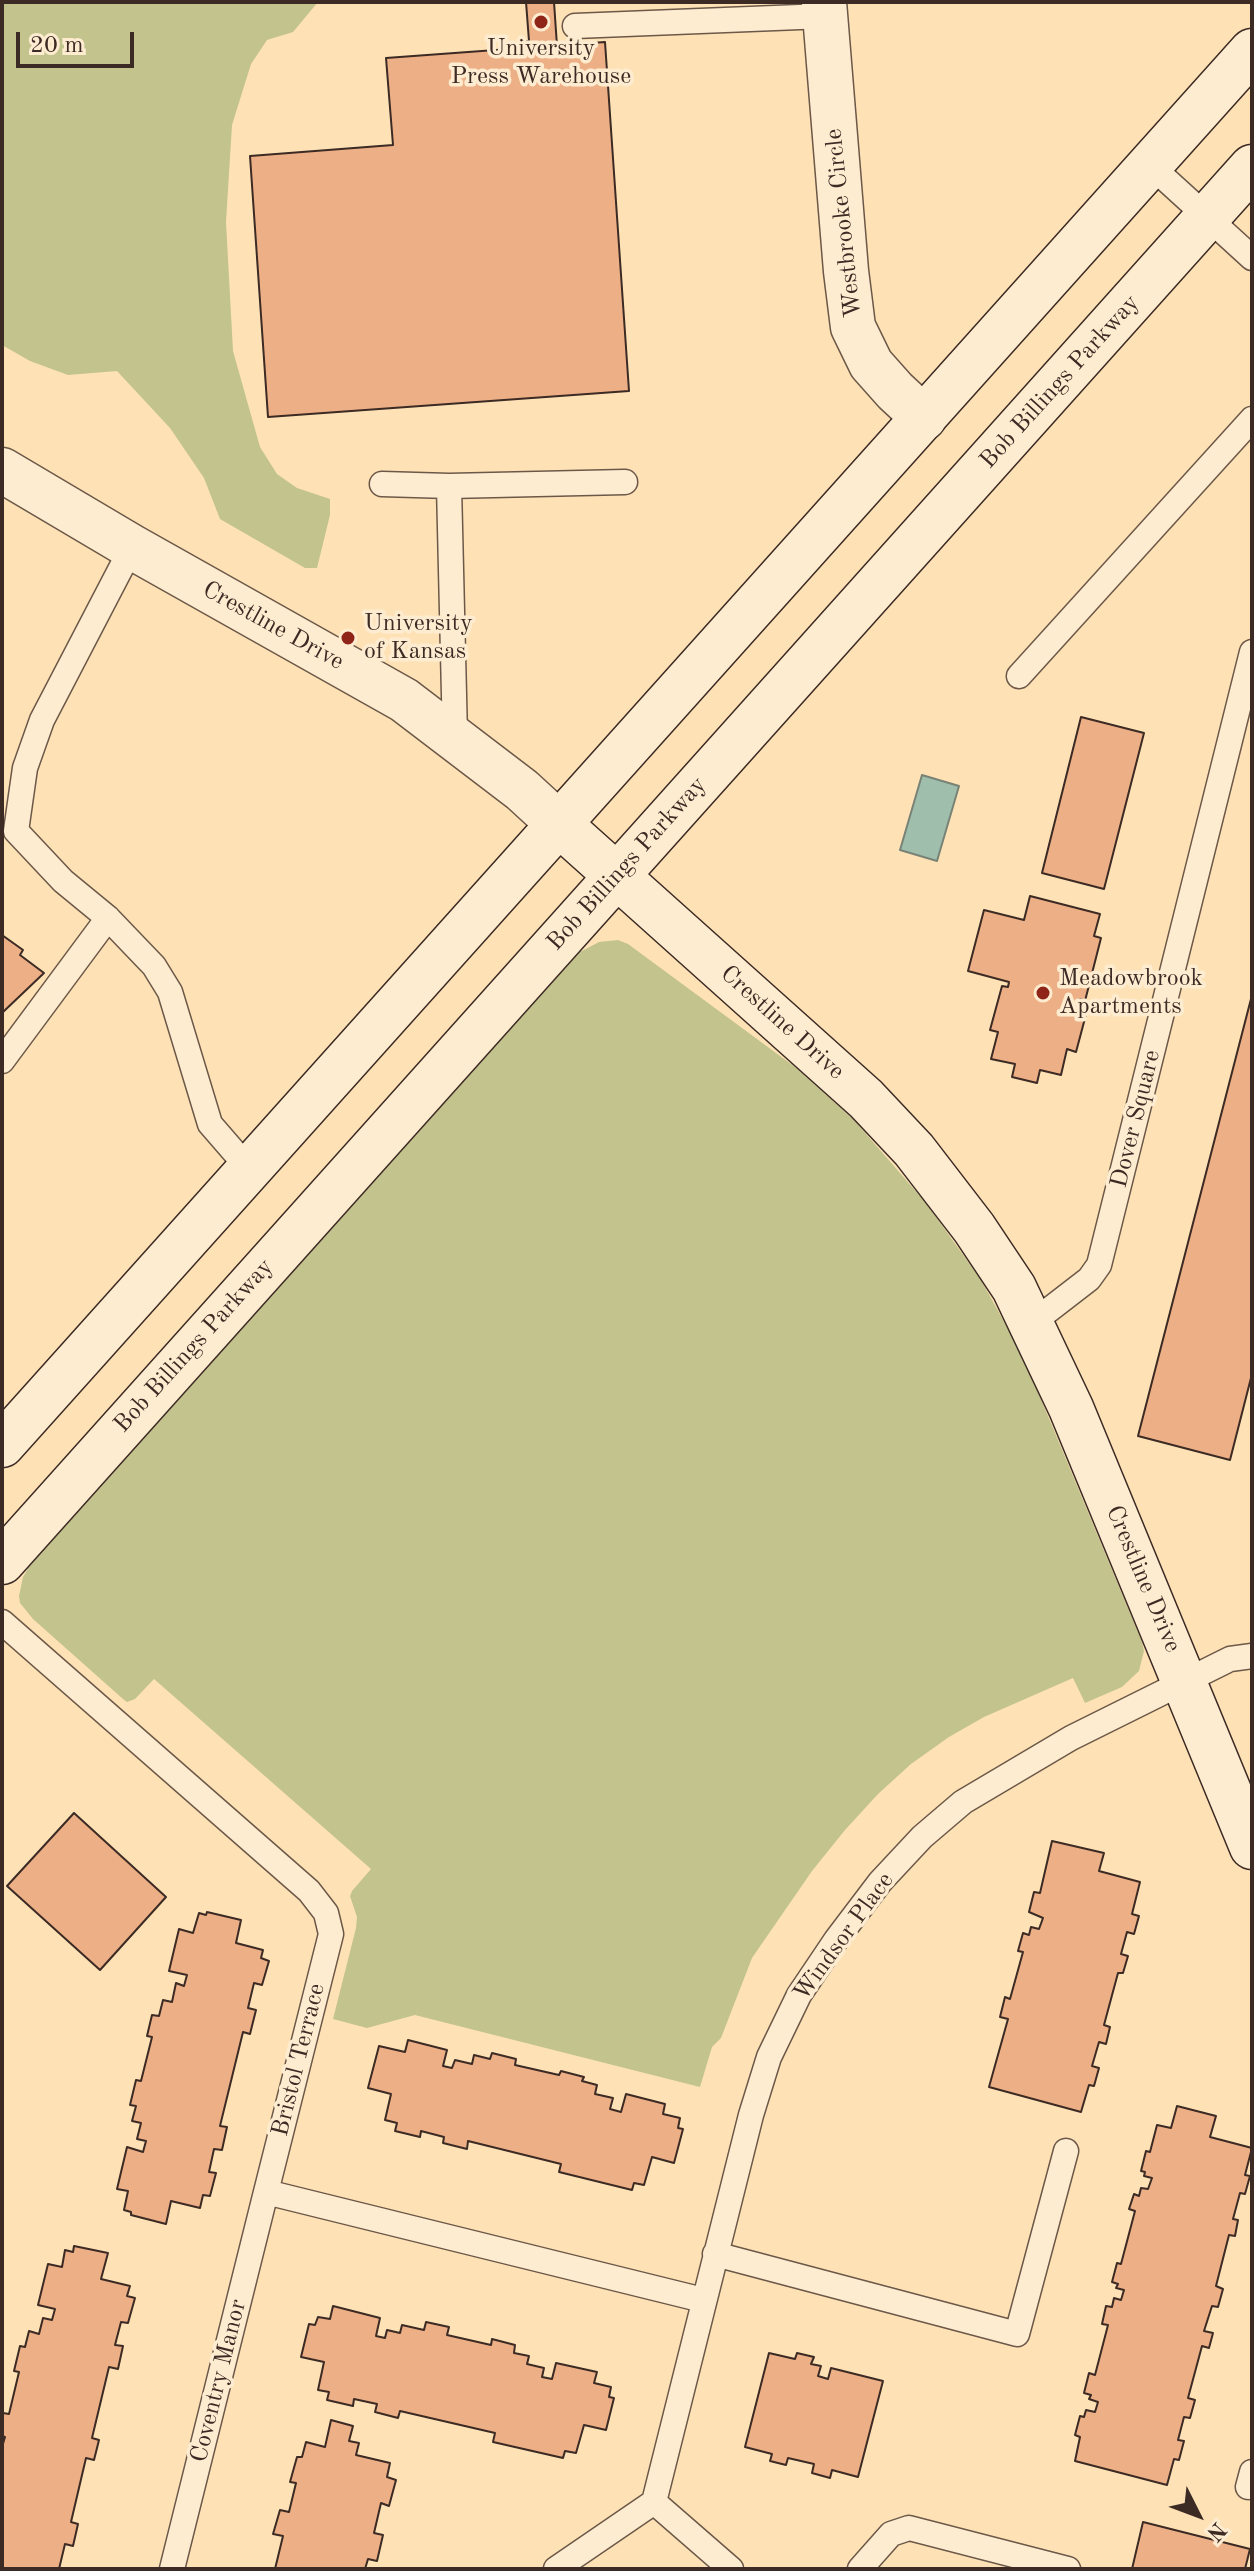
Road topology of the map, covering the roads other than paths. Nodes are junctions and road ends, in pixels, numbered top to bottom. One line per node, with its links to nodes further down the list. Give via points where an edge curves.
1 (825, 9): 2 (lane); 8 (main road, Westbrooke Circle, via 853,327 871,364)
2 (575, 26)
3 (1252, 51): 4 (main road)
4 (1150, 165): 6 (lane); 8 (main road)
5 (1252, 167): 6 (main road, Bob Billings Parkway)
6 (1207, 217): 7 (lane); 20 (main road, Bob Billings Parkway)
7 (1252, 258)
8 (924, 418): 18 (main road)
9 (1252, 419): 16 (lane)
10 (2, 470): 14 (main road, Crestline Drive)
11 (625, 482): 13 (lane)
12 (382, 484): 13 (lane)
13 (449, 486): 17 (lane)
14 (132, 547): 17 (main road, Crestline Drive, via 404,700); 19 (lane, via 42,720)
15 (1252, 652): 24 (lane, Dover Square, via 1099,1265 1089,1279)
16 (1019, 676)
17 (455, 737): 18 (main road, Crestline Drive)
18 (559, 824): 20 (main road, Crestline Drive); 23 (main road)
19 (9, 841): 21 (lane)
20 (617, 875): 24 (main road, Crestline Drive, via 805,1042 914,1150 974,1228); 26 (main road, Bob Billings Parkway)
21 (108, 918): 22 (lane); 23 (lane, via 154,966 170,992 210,1124)
22 (2, 1061)
23 (249, 1169): 25 (main road)
24 (1032, 1323): 29 (main road, Crestline Drive)
25 (2, 1445)
26 (2, 1562)
27 (2, 1622): 32 (lane, Bristol Terrace, via 309,1891 326,1913 331,1934)
28 (1252, 1656): 29 (lane, Windsor Place, via 1230,1659)
29 (1185, 1682): 30 (main road, Crestline Drive); 33 (lane, Windsor Place, via 1071,1738 963,1802 880,1882 799,1995 769,2057)
30 (1252, 1847)
31 (1066, 2151): 33 (lane, via 1017,2334)
32 (266, 2192): 34 (lane); 36 (lane, Coventry Manor)
33 (715, 2254): 34 (lane, Windsor Place)
34 (703, 2300): 35 (lane, Windsor Place)
35 (654, 2502): 37 (lane); 38 (lane)
36 (172, 2569)
37 (556, 2569)
38 (731, 2569)
39 (860, 2569): 40 (lane, via 891,2534 909,2528)
40 (1068, 2569)

